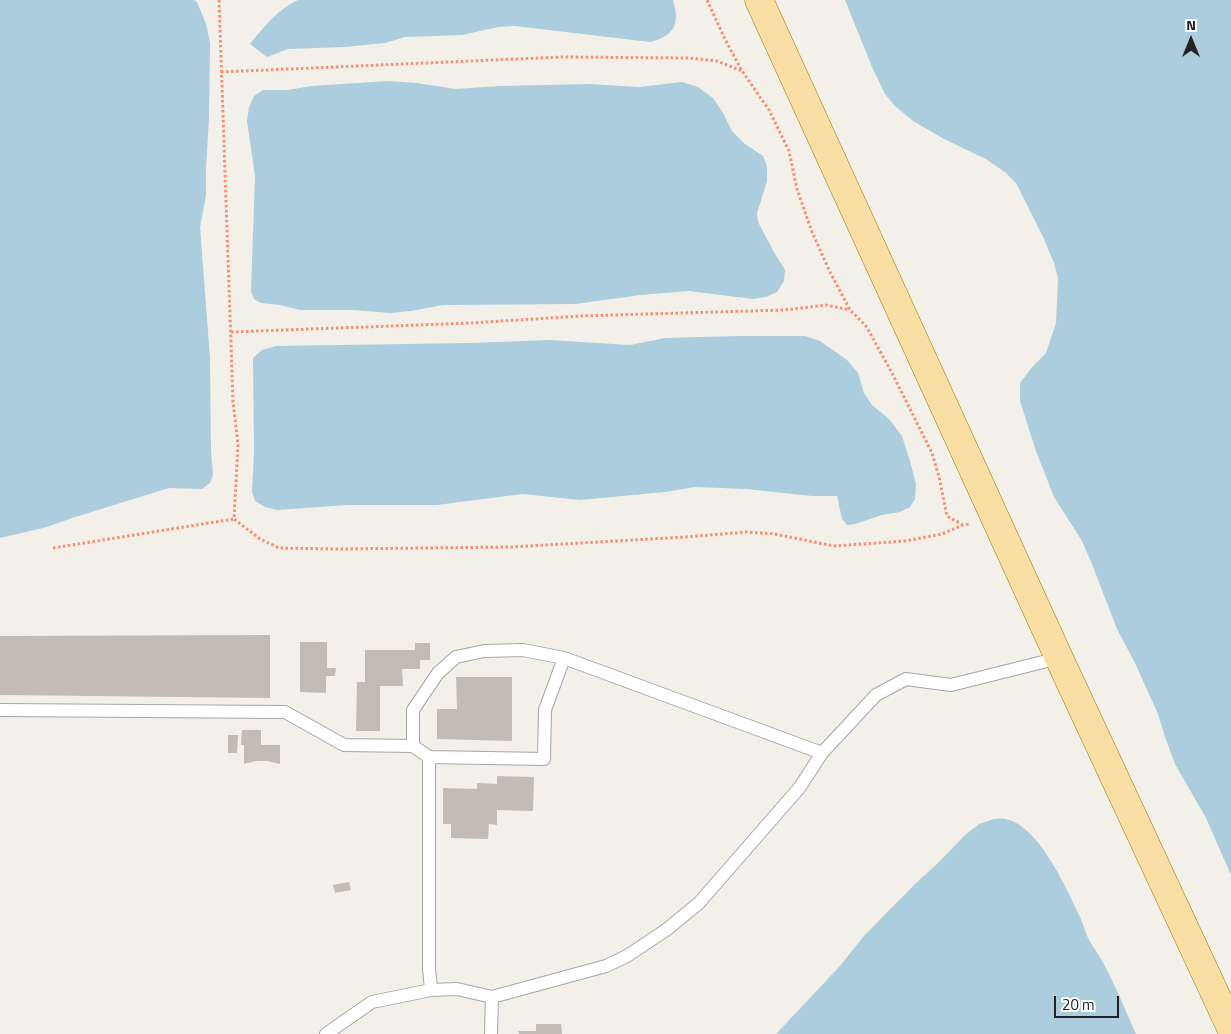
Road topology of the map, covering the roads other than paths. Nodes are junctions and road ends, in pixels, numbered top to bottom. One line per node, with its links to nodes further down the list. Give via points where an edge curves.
1 (759, 0): 3 (main road)
2 (564, 658): 5 (lane, via 523,650 484,651 456,657 438,673 413,710); 6 (lane); 7 (lane, via 545,710 544,759)
3 (1059, 658): 6 (lane, via 951,686 906,679 876,695); 10 (main road)
4 (0, 710): 5 (lane, via 286,712 344,745)
5 (413, 746): 7 (lane)
6 (822, 753): 9 (lane, via 800,787 700,902 666,930 606,966)
7 (429, 757): 8 (lane, via 429,968)
8 (432, 990): 9 (lane, via 457,989); 11 (lane, via 372,1002)
9 (492, 997): 12 (lane)
10 (1231, 1028)
11 (326, 1034)
12 (491, 1034)

